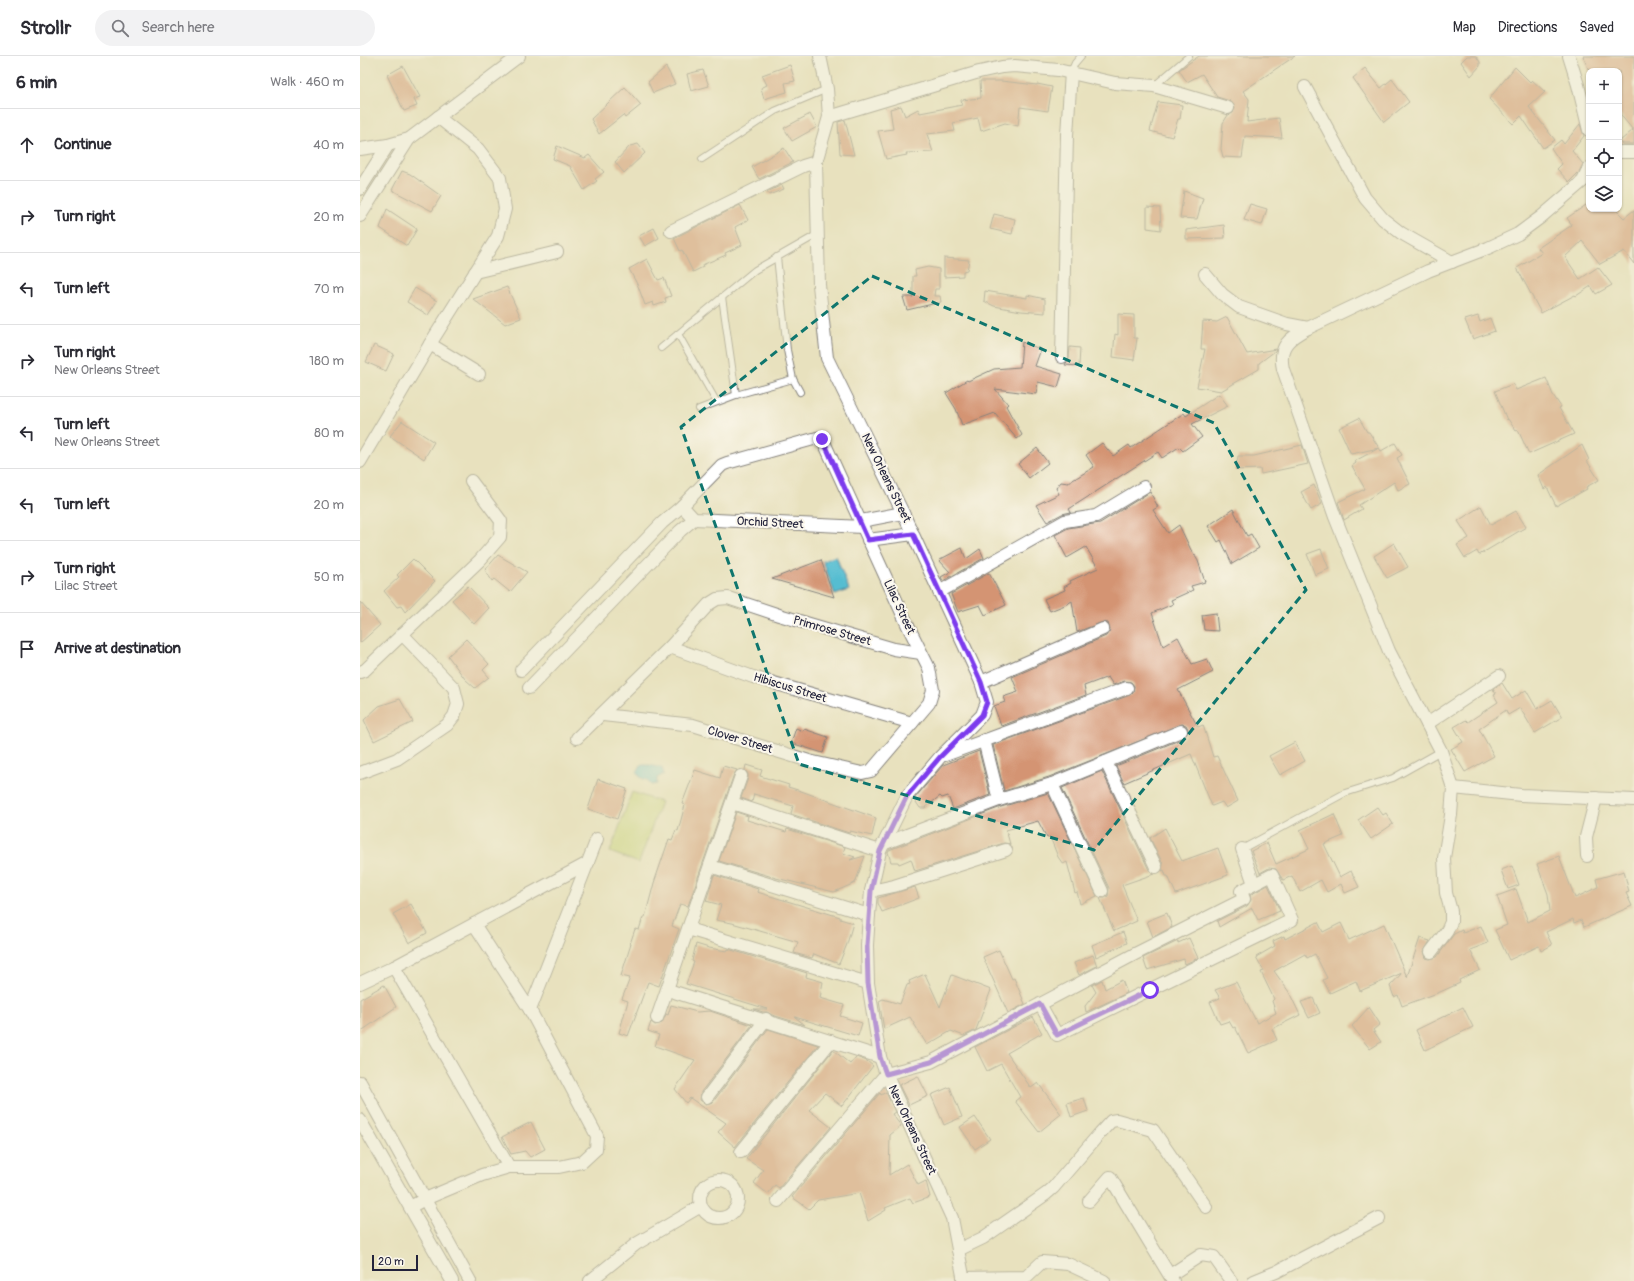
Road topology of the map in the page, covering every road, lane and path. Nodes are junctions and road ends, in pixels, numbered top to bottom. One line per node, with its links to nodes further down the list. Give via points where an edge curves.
1 (518, 56): 12 (street)
2 (820, 56): 10 (street)
3 (1081, 56): 7 (lane)
4 (1189, 56): 8 (lane)
5 (1569, 56): 14 (street)
6 (1001, 61): 7 (street); 13 (street, via 979,72)
7 (1071, 72): 8 (street, via 1116,83); 37 (street)
8 (1154, 86): 11 (street)
9 (1305, 87): 29 (street, via 1365,198 1383,219 1401,233)
10 (827, 89): 13 (street); 20 (lane, via 775,111)
11 (1228, 108)
12 (438, 117): 15 (street); 30 (street, via 478,149 500,178 505,209 498,236)
13 (829, 117): 21 (street, New Orleans Street)
14 (1586, 118)
15 (409, 138): 16 (street); 24 (street)
16 (388, 145): 17 (street); 23 (street)
17 (360, 150)
18 (1622, 152): 19 (street)
19 (1634, 152)
20 (702, 160)
21 (816, 162): 25 (street, via 803,166); 26 (street, New Orleans Street)
22 (1586, 174): 29 (street, via 1583,181 1518,234)
23 (360, 189)
24 (360, 216)
25 (672, 231)
26 (818, 234): 28 (lane); 48 (street, New Orleans Street, via 819,285 826,358)
27 (557, 252): 30 (street)
28 (777, 257): 32 (lane, via 755,270); 39 (lane, via 787,350)
29 (1452, 262): 33 (street)
30 (476, 272): 35 (street)
31 (1205, 274): 33 (street, via 1222,294 1240,307 1287,324)
32 (722, 297): 34 (lane); 41 (lane)
33 (1308, 328): 66 (street, via 1293,336 1285,346 1280,357 1283,369 1335,517 1389,651)
34 (678, 334): 36 (lane); 42 (lane)
35 (430, 344): 38 (street); 44 (street)
36 (661, 348)
37 (1062, 357)
38 (479, 374)
39 (793, 379): 40 (lane); 41 (lane)
40 (800, 392)
41 (736, 394): 42 (lane)
42 (716, 401): 43 (lane)
43 (699, 409)
44 (360, 462)
45 (471, 481): 55 (street, via 501,521 500,537 480,560)
46 (1144, 487): 53 (street, via 1096,516 1065,520)
47 (682, 506): 49 (street); 50 (street, Lilac Street, via 727,463 817,438 824,442); 58 (street, via 662,523)
48 (903, 513): 50 (street, Orchid Street); 51 (street, New Orleans Street)
49 (694, 519): 50 (street, Orchid Street); 62 (street)
50 (862, 524): 52 (street, Lilac Street)
51 (913, 534): 52 (street); 53 (street, New Orleans Street)
52 (868, 540): 57 (street, Lilac Street)
53 (939, 592): 61 (street, New Orleans Street)
54 (1103, 629): 61 (street)
55 (402, 634): 59 (street); 74 (street, via 454,688 458,704 454,716 447,725 397,759)
56 (670, 647): 57 (street, Primrose Street, via 713,600 728,598 894,648); 64 (street, Primrose Street); 65 (street, Hibiscus Street, via 753,677)
57 (922, 653): 65 (street, Lilac Street, via 929,668 933,690 929,703)
58 (521, 670)
59 (360, 672)
60 (1499, 676): 66 (street)
61 (981, 682): 71 (street, New Orleans Street, via 987,702 982,715)
62 (529, 688)
63 (1127, 688): 69 (street)
64 (603, 715): 68 (street, Primrose Street); 73 (street, Clover Street, via 693,725 809,761 862,773)
65 (912, 723): 73 (street, Lilac Street)
66 (1427, 724): 70 (street)
67 (1181, 730): 72 (street)
68 (577, 738)
69 (984, 740): 71 (street); 79 (street)
70 (1441, 751): 77 (street); 84 (lane, via 1393,778 1345,793)
71 (940, 757): 83 (street, New Orleans Street, via 907,796)
72 (1106, 762): 76 (street); 89 (street)
73 (874, 768)
74 (360, 773)
75 (741, 776): 81 (street)
76 (1052, 784): 79 (street); 92 (street)
77 (1453, 788): 78 (street, via 1521,795); 96 (street, via 1444,858 1451,922)
78 (1596, 798): 80 (street); 86 (street, via 1586,837)
79 (999, 800): 83 (street)
80 (1634, 800)
81 (732, 803): 83 (street); 88 (street)
82 (597, 839): 87 (street)
83 (882, 847): 91 (street, New Orleans Street)
84 (1242, 849): 90 (street)
85 (1006, 850): 91 (street)
86 (1587, 856)
87 (588, 863): 94 (street); 102 (street)
88 (710, 866): 93 (street); 95 (street)
89 (1156, 867)
90 (1254, 884): 101 (street, via 1241,891 1244,899); 101 (street, via 1272,875 1292,920 1057,1035)
91 (871, 891): 93 (street, New Orleans Street)
92 (1102, 891)
93 (869, 915): 99 (street, New Orleans Street)
94 (474, 924): 97 (street); 102 (street)
95 (688, 929): 99 (street); 100 (street)
96 (1432, 952)
97 (394, 967): 98 (street); 113 (street)
98 (360, 983)
99 (868, 983): 106 (street, New Orleans Street)
100 (668, 990): 103 (street); 104 (street)
101 (1040, 1004): 107 (street, via 931,1062)
102 (530, 1010): 113 (street, via 597,1136 597,1142 596,1149 582,1162 559,1167)
103 (657, 1018)
104 (766, 1019): 105 (street); 109 (street)
105 (831, 1040): 106 (street); 112 (street)
106 (880, 1057): 107 (street, New Orleans Street)
107 (886, 1074): 115 (street); 121 (street, New Orleans Street, via 952,1218)
108 (360, 1082): 110 (street)
109 (707, 1097)
110 (365, 1104): 114 (street)
111 (360, 1120): 119 (street)
112 (741, 1152)
113 (509, 1167): 114 (street, via 482,1175)
114 (425, 1199): 119 (street); 125 (street)
115 (778, 1201)
116 (1089, 1201): 122 (street, via 1110,1177)
117 (701, 1206): 127 (street, via 636,1244)
118 (1206, 1207): 121 (street, via 1153,1130 1117,1120 1111,1121 1046,1194 984,1238)
119 (410, 1208): 126 (street)
120 (1379, 1218): 130 (street)
121 (958, 1250): 123 (street, New Orleans Street)
122 (1171, 1278): 129 (street, via 1201,1255 1214,1257)
123 (963, 1279): 124 (street)
124 (1031, 1279): 128 (street, via 1042,1262 1068,1264)
125 (466, 1280)
126 (452, 1281)
127 (590, 1281)
128 (1104, 1281)
129 (1231, 1281)
130 (1254, 1281)

